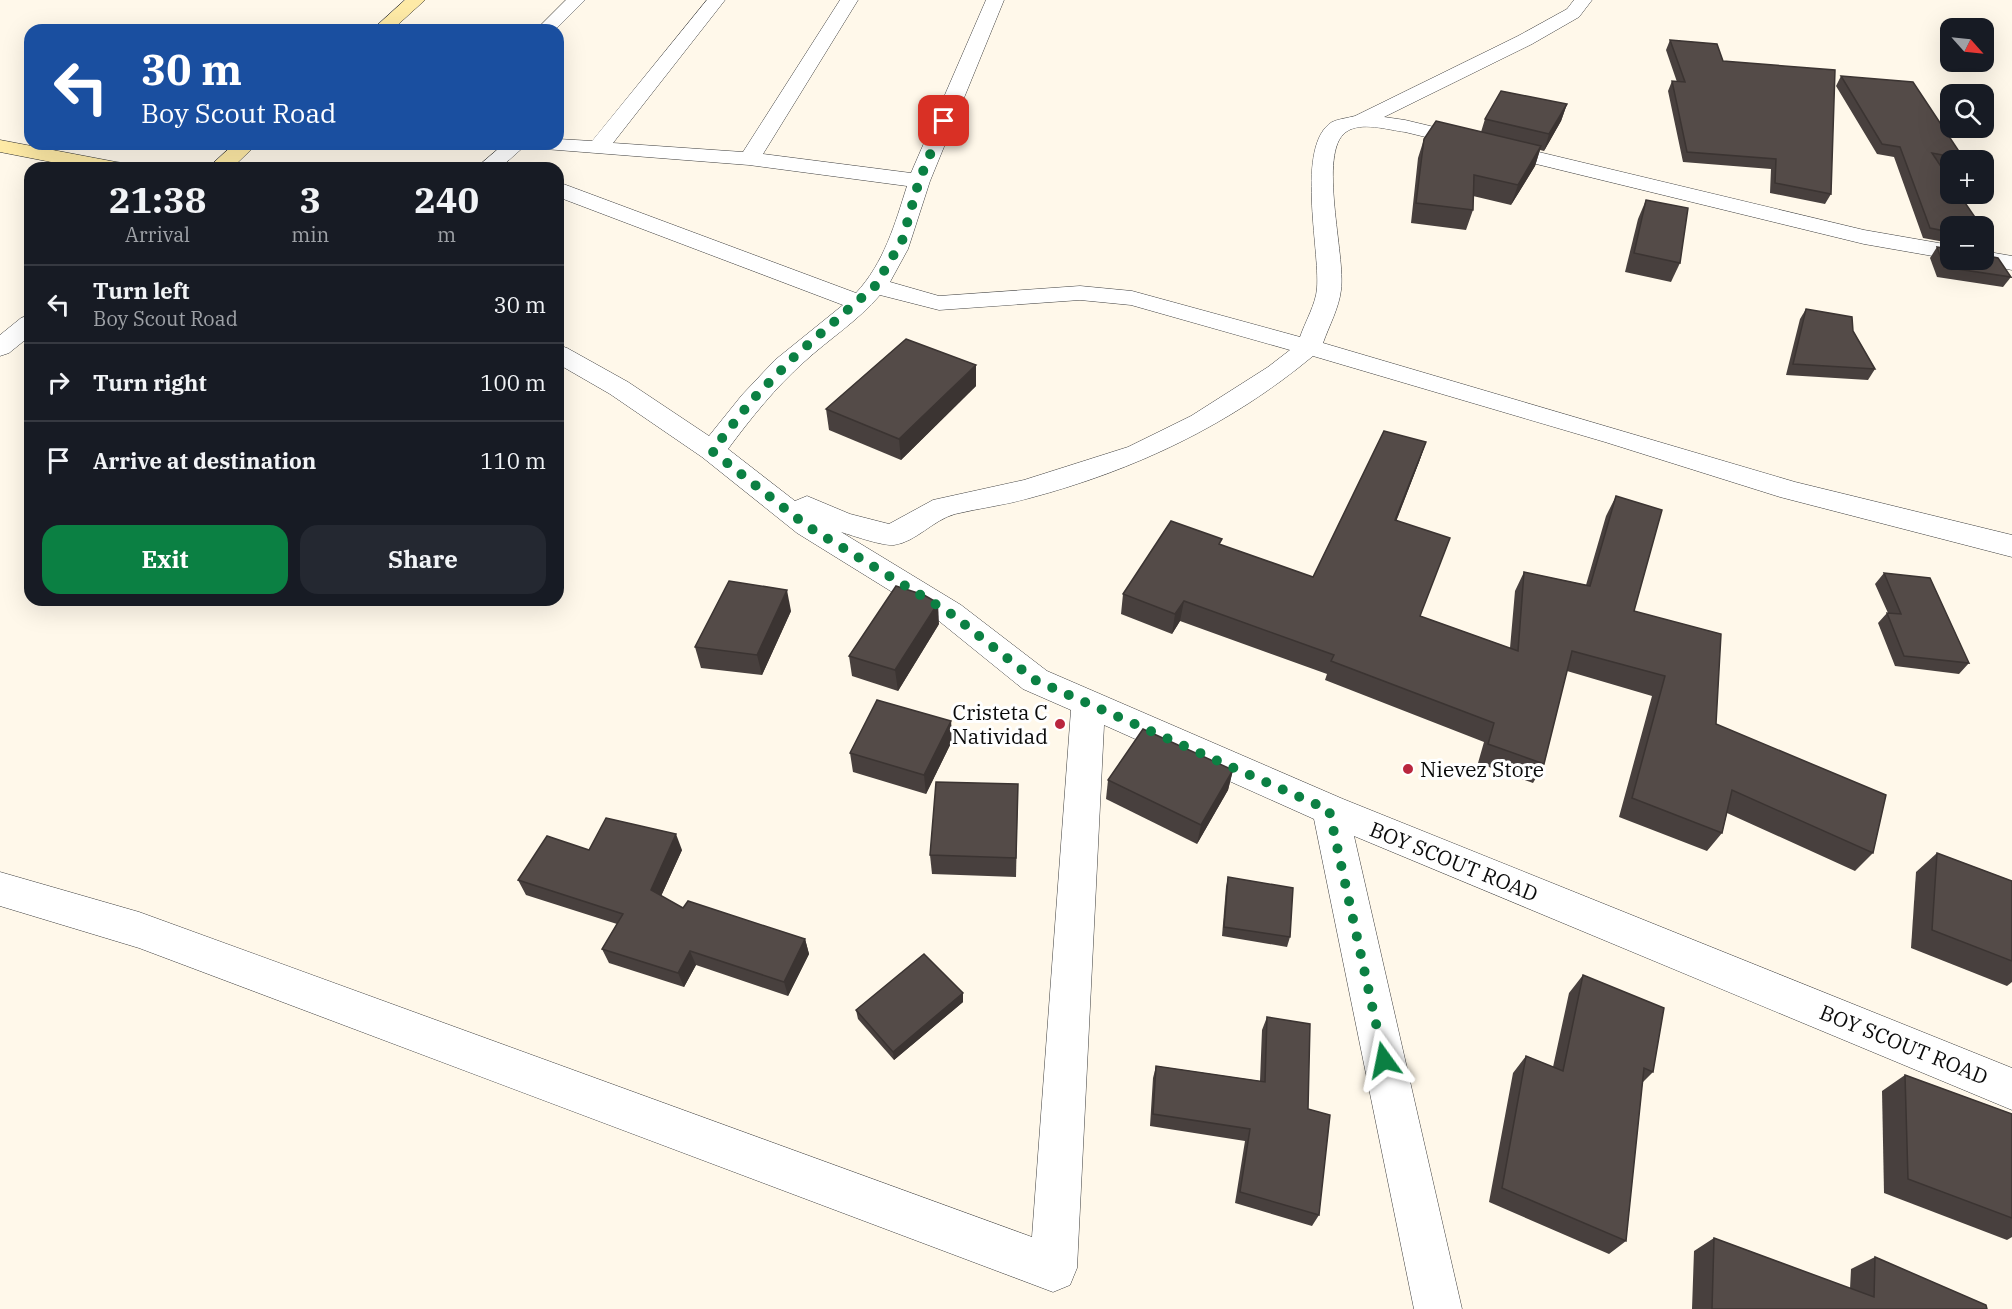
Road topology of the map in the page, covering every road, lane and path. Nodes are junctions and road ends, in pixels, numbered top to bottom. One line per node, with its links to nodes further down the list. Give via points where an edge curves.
1 (416, 0): 7 (street)
2 (576, 0): 8 (street)
3 (716, 0): 12 (street)
4 (849, 0): 15 (street)
5 (995, 0): 19 (street)
6 (1583, 0): 9 (street, via 1573,13 1525,40)
7 (388, 24)
8 (551, 24)
9 (1362, 120): 21 (street, via 1425,131 1864,237); 26 (street, via 1339,127 1326,143 1322,168 1329,290)
10 (0, 146): 16 (street)
11 (564, 146): 12 (street)
12 (597, 148): 15 (street)
13 (241, 150): 17 (street)
14 (511, 150): 18 (street)
15 (749, 159): 19 (street)
16 (84, 162)
17 (226, 162)
18 (499, 162)
19 (919, 181): 24 (street, via 902,241)
20 (564, 191): 24 (street)
21 (1940, 250)
22 (1994, 260): 23 (street)
23 (2012, 262)
24 (866, 294): 26 (street, via 939,303 1080,293 1132,298); 29 (street, via 795,356 752,400)
25 (24, 328): 27 (street)
26 (1309, 347): 30 (street, via 1202,422 1138,453 1028,489 943,507 892,535 841,522); 31 (street, via 1790,490)
27 (0, 348)
28 (564, 356): 29 (street, BOY SCOUT ROAD, via 619,388)
29 (712, 451): 30 (street, BOY SCOUT ROAD)
30 (746, 478): 32 (street, BOY SCOUT ROAD, via 807,526 950,613 1035,680)
31 (2012, 546)
32 (1088, 705): 33 (street, BOY SCOUT ROAD); 34 (street, via 1053,1268 139,930)
33 (1329, 810): 35 (street, BOY SCOUT ROAD); 36 (street)
34 (0, 890)
35 (2012, 1089)
36 (1438, 1309)

